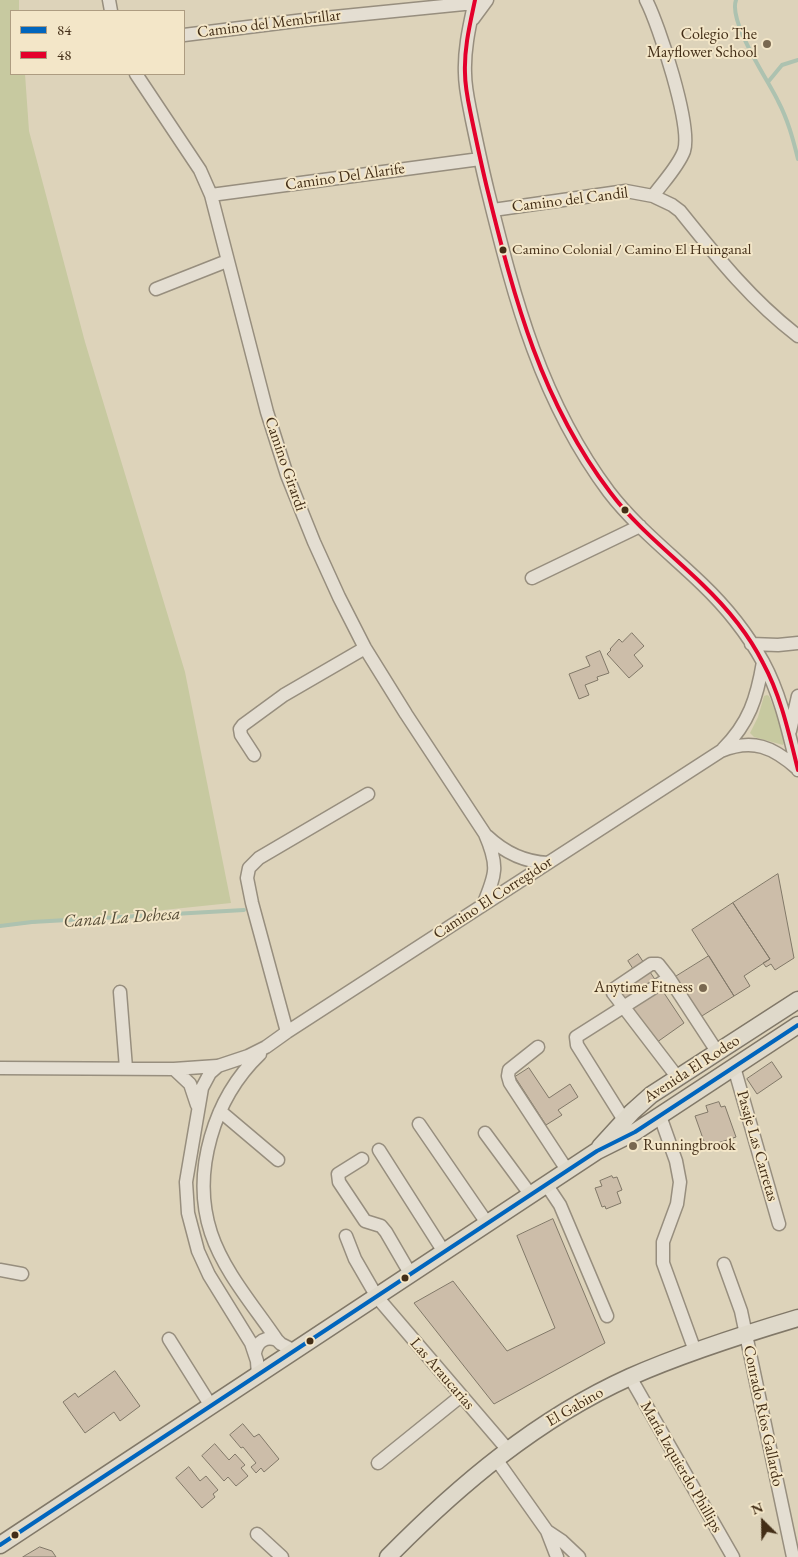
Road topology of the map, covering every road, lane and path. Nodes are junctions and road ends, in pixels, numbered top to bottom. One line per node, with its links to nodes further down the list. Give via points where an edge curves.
1 (646, 0): 7 (street, via 657,23 672,74 686,139 680,159)
2 (479, 1): 3 (street, Camino del Membrillar); 5 (street, via 466,39 465,76)
3 (185, 34)
4 (137, 75): 6 (street, Camino Girardi, via 200,170)
5 (480, 159): 6 (street, Camino Del Alarife); 8 (street)
6 (211, 195): 9 (street, Camino Girardi)
7 (653, 196): 8 (street, Camino del Candil, via 626,191); 11 (street, Camino del Candil, via 680,211 746,291)
8 (493, 210): 12 (street, via 524,326 548,387 596,474)
9 (227, 261): 10 (street); 16 (street, Camino Girardi, via 287,475 326,570)
10 (156, 290)
11 (798, 336)
12 (640, 526): 13 (street); 15 (street, via 720,602)
13 (532, 578)
14 (798, 643): 15 (street)
15 (751, 644): 17 (street)
16 (365, 648): 23 (street, via 284,695 244,725 240,729 241,735); 26 (street, Camino Girardi)
17 (763, 662): 19 (street, Camino El Corregidor, via 758,690); 20 (street)
18 (798, 696): 20 (street)
19 (746, 722): 21 (street, via 746,738); 22 (street, Camino El Corregidor)
20 (789, 733): 24 (street)
21 (756, 745): 22 (street, Camino El Corregidor, via 738,745); 24 (street, Camino El Corregidor, via 778,753)
22 (721, 751): 27 (street, Camino El Corregidor)
23 (254, 755)
24 (798, 769)
25 (368, 794): 34 (street, via 259,858 249,868 247,878 252,903)
26 (485, 834): 27 (street, Camino Girardi, via 509,853); 28 (street, Camino Girardi, via 495,873)
27 (548, 863): 28 (street, Camino El Corregidor)
28 (483, 905): 34 (street, Camino El Corregidor)
29 (669, 978): 32 (street); 32 (street, via 658,964 651,964 614,989 613,994); 37 (street)
30 (120, 992): 41 (street)
31 (798, 1000): 37 (main road, Avenida El Rodeo)
32 (623, 1007): 43 (street); 47 (street, via 576,1037 576,1041)
33 (798, 1025): 39 (main road, Avenida El Rodeo)
34 (287, 1032): 36 (street, Camino El Corregidor)
35 (538, 1047): 54 (street, via 509,1070 508,1076)
36 (266, 1048): 38 (street, Camino El Corregidor); 45 (street, Camino El Corregidor, via 242,1074)
37 (718, 1053): 43 (main road, Avenida El Rodeo)
38 (218, 1066): 42 (street, Camino El Corregidor); 44 (street, via 205,1081)
39 (734, 1067): 46 (main road, Avenida El Rodeo); 58 (street, Pasaje Las Carretas)
40 (0, 1068): 41 (street, Camino El Corregidor)
41 (126, 1068): 42 (street, Camino El Corregidor)
42 (174, 1069): 44 (street, via 190,1084)
43 (678, 1078): 47 (main road, Avenida El Rodeo, via 651,1095)
44 (198, 1109): 73 (street, via 186,1182 188,1213 198,1252)
45 (220, 1111): 53 (street); 70 (street, Camino El Corregidor, via 205,1171 207,1219 231,1274)
46 (660, 1116): 51 (main road, Avenida El Rodeo); 72 (street, via 680,1182 679,1197 663,1242 664,1263)
47 (624, 1120): 51 (main road, Avenida El Rodeo)
48 (419, 1124): 57 (street)
49 (485, 1133): 56 (street)
50 (379, 1150): 60 (street)
51 (597, 1151): 54 (main road, Avenida El Rodeo)
52 (362, 1159): 64 (street, via 338,1174 339,1182 365,1221 381,1226 386,1232)
53 (278, 1160)
54 (567, 1170): 55 (main road, Avenida El Rodeo)
55 (546, 1184): 56 (main road, Avenida El Rodeo); 66 (street, via 560,1205)
56 (530, 1194): 57 (main road, Avenida El Rodeo)
57 (487, 1223): 60 (main road, Avenida El Rodeo)
58 (779, 1224)
59 (346, 1236): 65 (street, Las Araucarias)
60 (444, 1252): 64 (main road, Avenida El Rodeo)
61 (724, 1264): 68 (street, Conrado Ríos Gallardo, via 741,1311)
62 (0, 1270): 63 (street)
63 (22, 1274)
64 (410, 1275): 65 (main road, Avenida El Rodeo)
65 (377, 1297): 71 (main road, Avenida El Rodeo); 76 (street, Las Araucarias)
66 (607, 1316)
67 (798, 1318): 68 (main road, El Gabino)
68 (745, 1334): 72 (main road, El Gabino); 88 (street, Conrado Ríos Gallardo)
69 (169, 1339): 77 (street)
70 (277, 1340): 71 (street, Camino El Corregidor); 73 (street, via 262,1340)
71 (295, 1351): 74 (main road, Avenida El Rodeo)
72 (695, 1351): 75 (main road, El Gabino)
73 (255, 1353): 74 (street)
74 (258, 1376): 77 (main road, Avenida El Rodeo)
75 (630, 1377): 78 (main road, El Gabino, via 564,1412); 87 (street, María Izquierdo Phillips)
76 (461, 1396): 78 (street, Las Araucarias); 79 (street)
77 (211, 1406): 82 (main road, Avenida El Rodeo)
78 (502, 1455): 80 (street, Las Araucarias); 84 (main road, El Gabino, via 442,1504)
79 (378, 1463)
80 (547, 1531): 85 (street, Las Araucarias); 86 (street, Las Araucarias)
81 (257, 1534): 83 (street)
82 (0, 1545)
83 (282, 1557)
84 (388, 1557)
85 (556, 1557)
86 (579, 1557)
87 (733, 1557)
88 (793, 1557)

